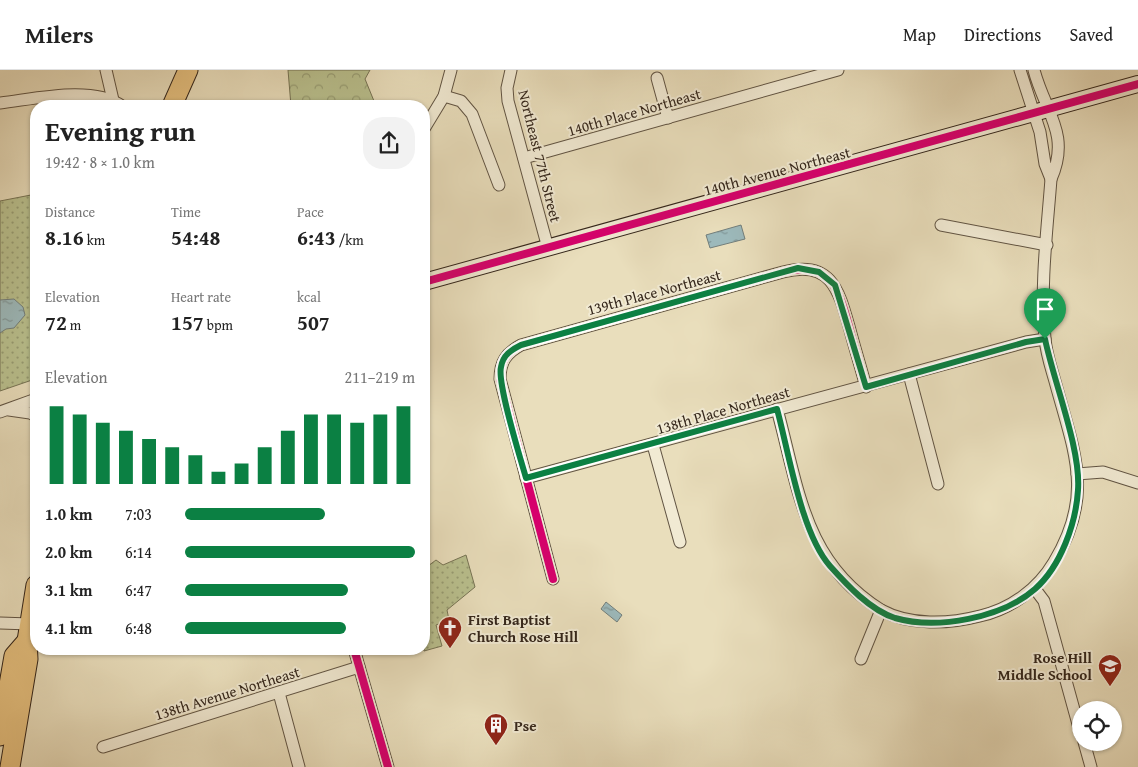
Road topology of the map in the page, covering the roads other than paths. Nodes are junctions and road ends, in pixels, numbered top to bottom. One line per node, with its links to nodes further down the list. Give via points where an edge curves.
1 (106, 70): 12 (street)
2 (188, 70): 13 (main road)
3 (451, 70): 10 (street)
4 (510, 70): 19 (street, Northeast 77th Street, via 508,101)
5 (838, 70): 17 (street, 140th Place Northeast)
6 (1020, 70): 16 (street)
7 (1034, 70): 15 (street)
8 (657, 78): 17 (street)
9 (1138, 84): 15 (main road, 140th Avenue Northeast)
10 (444, 96): 18 (street); 21 (street, via 460,101 472,114)
11 (107, 100): 14 (street, via 71,95)
12 (117, 100)
13 (175, 100)
14 (0, 102)
15 (1050, 109): 16 (main road, 140th Avenue Northeast); 20 (street, via 1058,145 1058,162)
16 (1033, 115): 20 (street); 24 (main road, 140th Avenue Northeast)
17 (668, 118): 19 (street, 140th Place Northeast)
18 (430, 120)
19 (524, 158): 24 (street, Northeast 77th Street)
20 (1051, 179): 23 (street)
21 (499, 185)
22 (941, 225): 23 (street)
23 (1046, 246): 26 (street, via 1043,286)
24 (548, 248): 25 (main road, 140th Avenue Northeast)
25 (430, 280)
26 (1045, 339): 27 (street, 138th Place Northeast); 34 (street, via 1075,452)
27 (909, 374): 28 (street, 138th Place Northeast); 36 (street)
28 (866, 387): 30 (street, 138th Place Northeast); 35 (street, 139th Place Northeast, via 835,285 819,272 798,268 521,345 510,351 503,360 500,379)
29 (30, 401): 31 (street)
30 (777, 409): 33 (street, 138th Place Northeast); 41 (street, via 806,519 816,543 829,565 865,600)
31 (4, 411): 32 (street)
32 (30, 413)
33 (653, 445): 35 (street, 138th Place Northeast); 38 (street)
34 (1077, 474): 37 (street, via 1103,472); 40 (street, via 1075,517 1068,539)
35 (526, 478): 39 (street)
36 (938, 484)
37 (1138, 484)
38 (680, 542)
39 (553, 579)
40 (1035, 589): 41 (street, via 990,614 968,620 943,622 895,618); 50 (street, via 1044,601)
41 (881, 610): 47 (street)
42 (0, 623): 43 (street)
43 (30, 636)
44 (30, 637): 51 (main road, via 14,656)
45 (30, 644): 54 (main road)
46 (356, 655): 48 (street)
47 (861, 659)
48 (359, 668): 49 (street, 138th Avenue Northeast); 56 (street)
49 (279, 693): 52 (street, 138th Avenue Northeast); 55 (street)
50 (1072, 702)
51 (0, 736)
52 (103, 748)
53 (1086, 751): 57 (street)
54 (10, 767)
55 (300, 767)
56 (388, 767)
57 (1090, 767)

